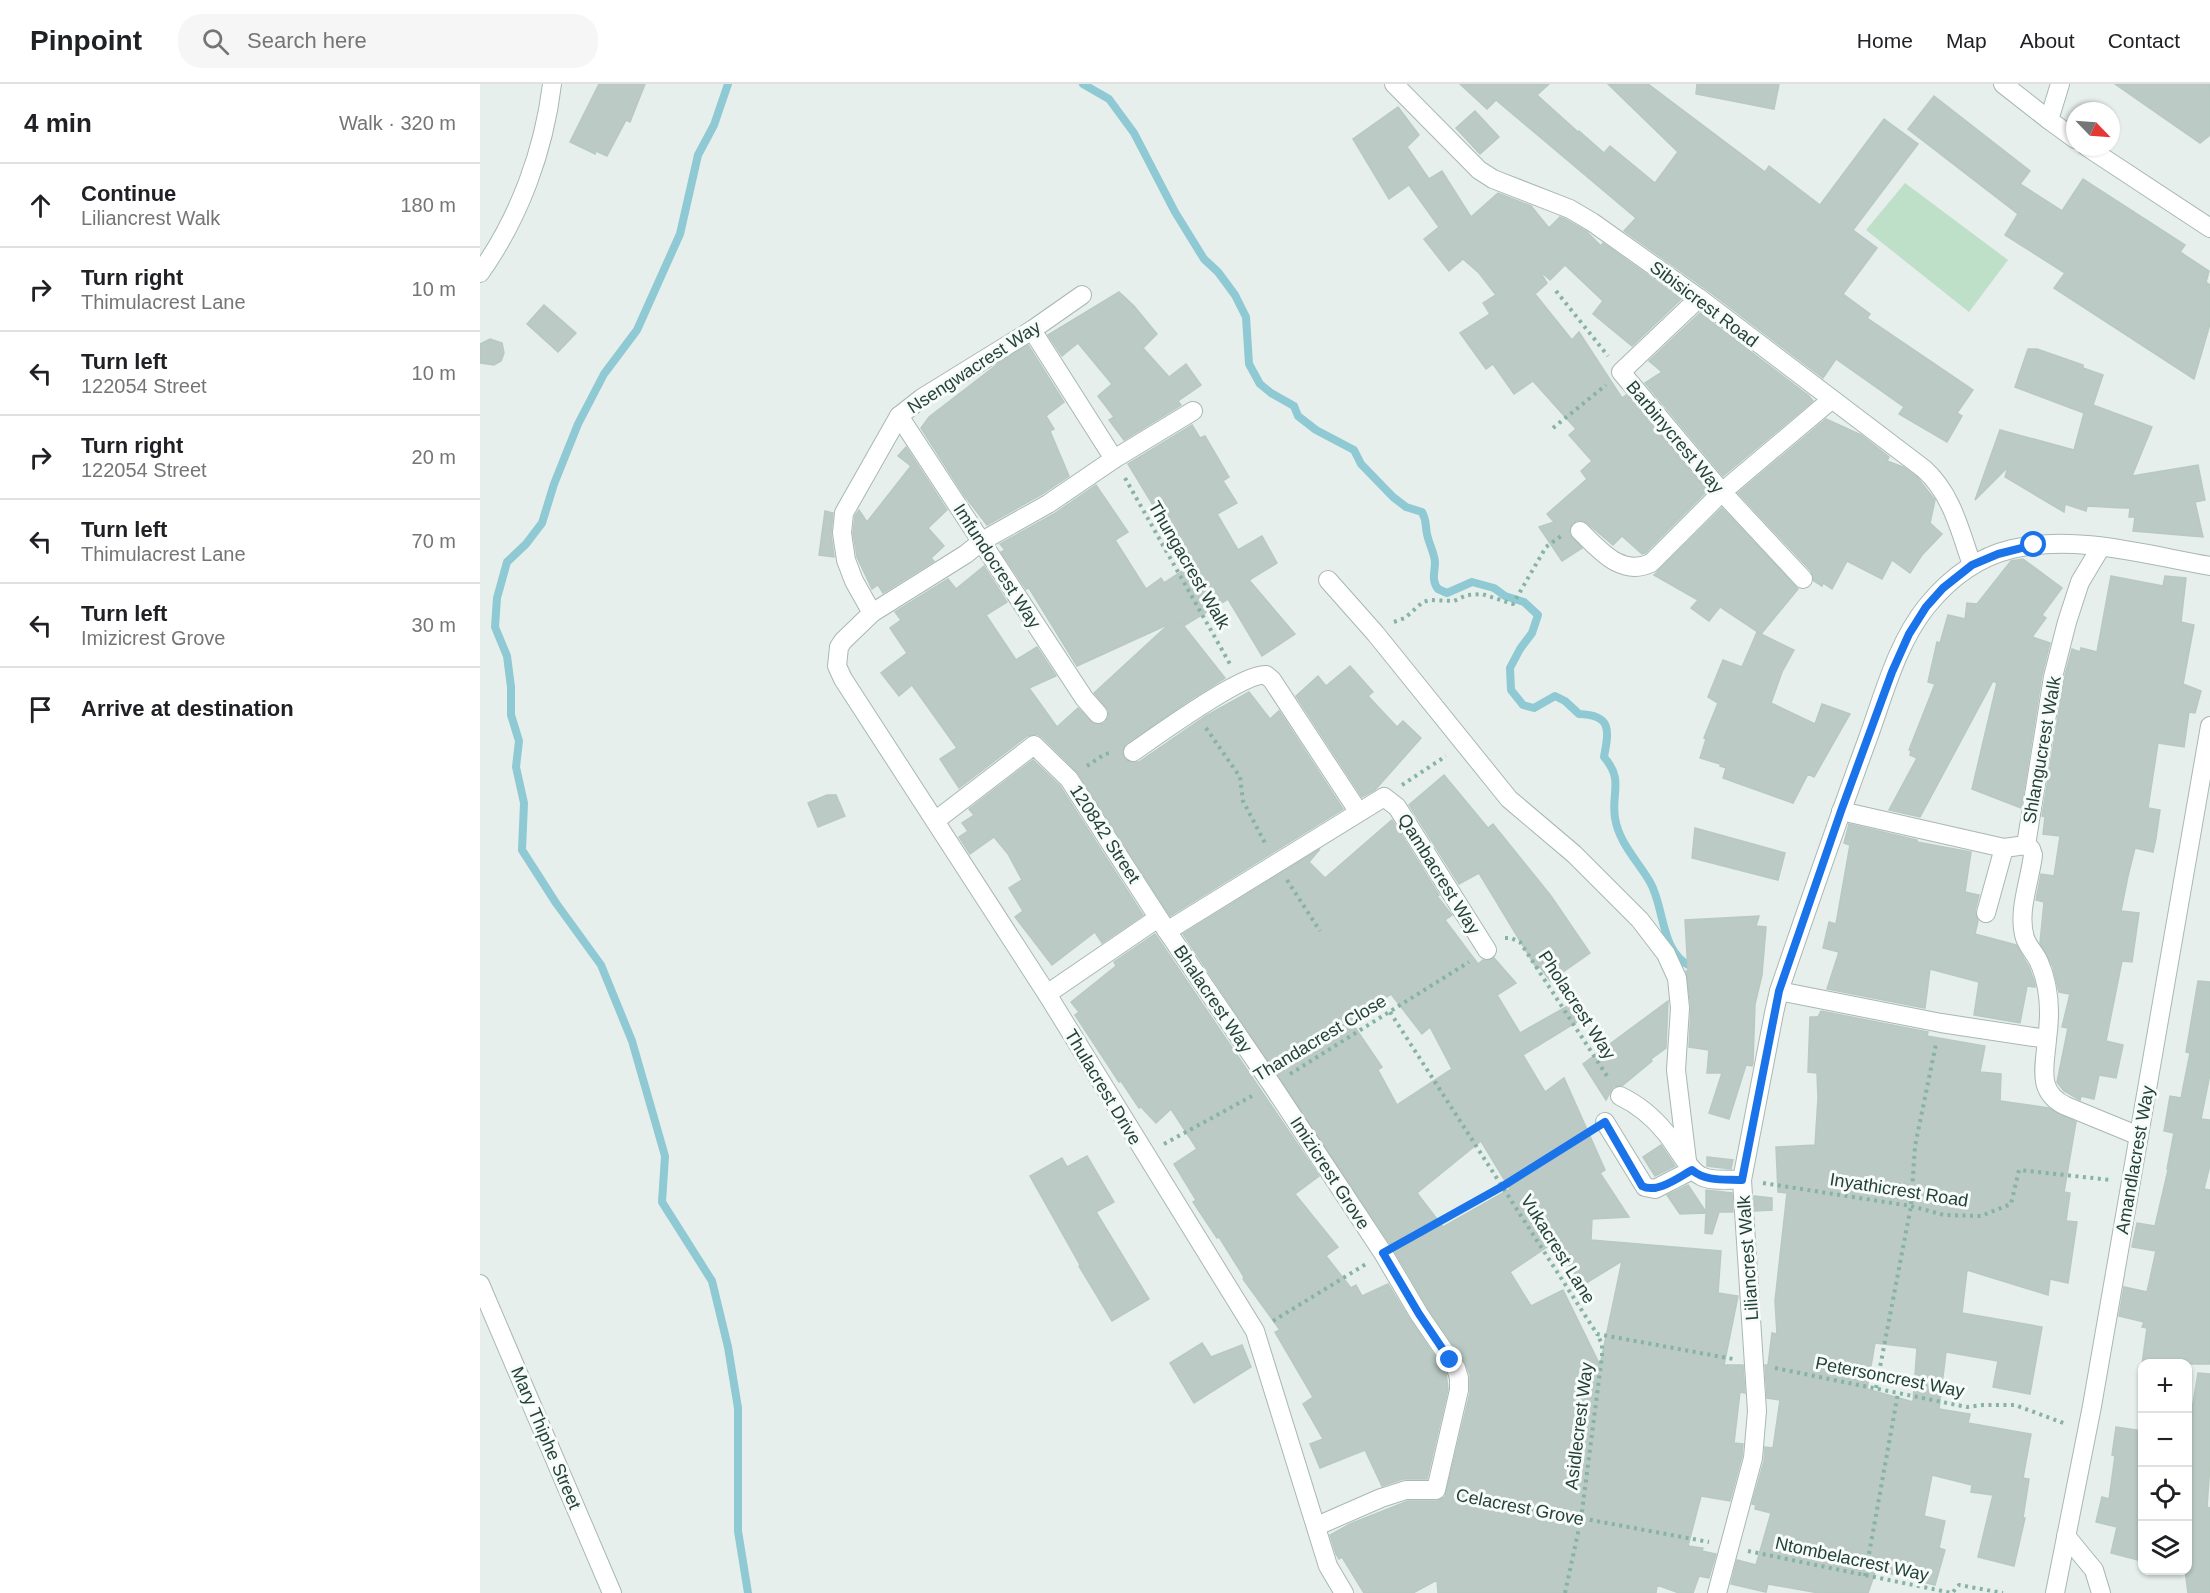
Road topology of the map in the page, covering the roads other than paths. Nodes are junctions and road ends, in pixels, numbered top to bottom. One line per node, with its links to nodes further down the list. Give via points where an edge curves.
1 (552, 84): 9 (street, via 536,160 516,212)
2 (1394, 84): 11 (street, Sibisicrest Road, via 1479,170 1570,208)
3 (2003, 84): 5 (street)
4 (2060, 84): 5 (street)
5 (2049, 120): 6 (street)
6 (2066, 132)
7 (2100, 156): 8 (street)
8 (2210, 228)
9 (480, 273)
10 (1082, 295): 12 (street, Nsengwacrest Way)
11 (1699, 298): 13 (street, Sibisicrest Road); 17 (street, Barbinycrest Way, via 1621,372)
12 (1032, 330): 15 (street, Nsengwacrest Way); 16 (street)
13 (1831, 400): 17 (street); 21 (street, Sibisicrest Road, via 1934,478 1950,503)
14 (1193, 411): 16 (street, Thulacrest Drive)
15 (899, 416): 19 (street, Imfundocrest Way); 25 (street, Nsengwacrest Way, via 844,513 846,560)
16 (1114, 459): 19 (street, Thulacrest Drive)
17 (1722, 492): 18 (street, via 1651,563 1640,568 1632,569 1611,559); 23 (street, Barbinycrest Way)
18 (1580, 531)
19 (982, 542): 25 (street, Thulacrest Drive); 26 (street, Imfundocrest Way, via 1077,689)
20 (2101, 547): 21 (street, Liliancrest Walk, via 2034,545 2005,551); 22 (street, Liliancrest Walk); 32 (street, Shlangucrest Walk, via 2080,582 2053,677)
21 (1972, 565): 29 (street, Liliancrest Walk, via 1943,588 1909,634)
22 (2210, 566)
23 (1803, 579)
24 (1328, 580): 44 (street, via 1509,799 1574,854 1640,920 1666,954 1677,978 1680,1008 1676,1070)
25 (872, 613): 31 (street, Thulacrest Drive, via 843,641 837,666)
26 (1098, 714)
27 (2210, 726): 43 (street, Amandlacrest Way)
28 (1133, 752): 30 (street, via 1194,710 1262,675 1272,680)
29 (1841, 811): 33 (street, Shlangucrest Walk); 37 (street, Liliancrest Walk)
30 (1358, 812): 35 (street, Bhalacrest Way, via 1276,864); 36 (street, Qambacrest Way, via 1384,797 1397,807)
31 (935, 821): 35 (street, 120842 Street, via 1034,745 1069,778); 38 (street, Thulacrest Drive)
32 (2026, 845): 33 (street, Shlangucrest Walk); 39 (street, via 2033,855 2023,914 2025,937 2038,959 2049,993)
33 (2004, 848): 34 (street)
34 (1986, 913)
35 (1162, 925): 38 (street); 40 (street, Bhalacrest Way)
36 (1487, 950)
37 (1779, 991): 39 (street); 45 (street, Liliancrest Walk)
38 (1047, 994): 48 (street, Thulacrest Drive, via 1256,1331)
39 (2047, 1039): 43 (street, via 2048,1094 2056,1101)
40 (1272, 1085): 47 (street, Imizicrest Grove, via 1456,1368 1459,1390)
41 (1620, 1096): 44 (street, via 1640,1106)
42 (1605, 1122): 44 (street, via 1645,1187 1655,1189)
43 (2139, 1136): 49 (street, Amandlacrest Way)
44 (1690, 1166): 45 (street, via 1708,1179)
45 (1742, 1180): 52 (street, Liliancrest Walk, via 1757,1411 1753,1458)
46 (480, 1284): 50 (street, Mary Thiphe Street)
47 (1436, 1490): 48 (street, Celacrest Grove, via 1406,1490)
48 (1317, 1526): 51 (street, Thulacrest Drive, via 1328,1566)
49 (2066, 1536): 53 (street, Amandlacrest Way); 54 (street, via 2094,1570)
50 (612, 1593)
51 (1344, 1593)
52 (1716, 1593)
53 (2055, 1593)
54 (2101, 1593)

